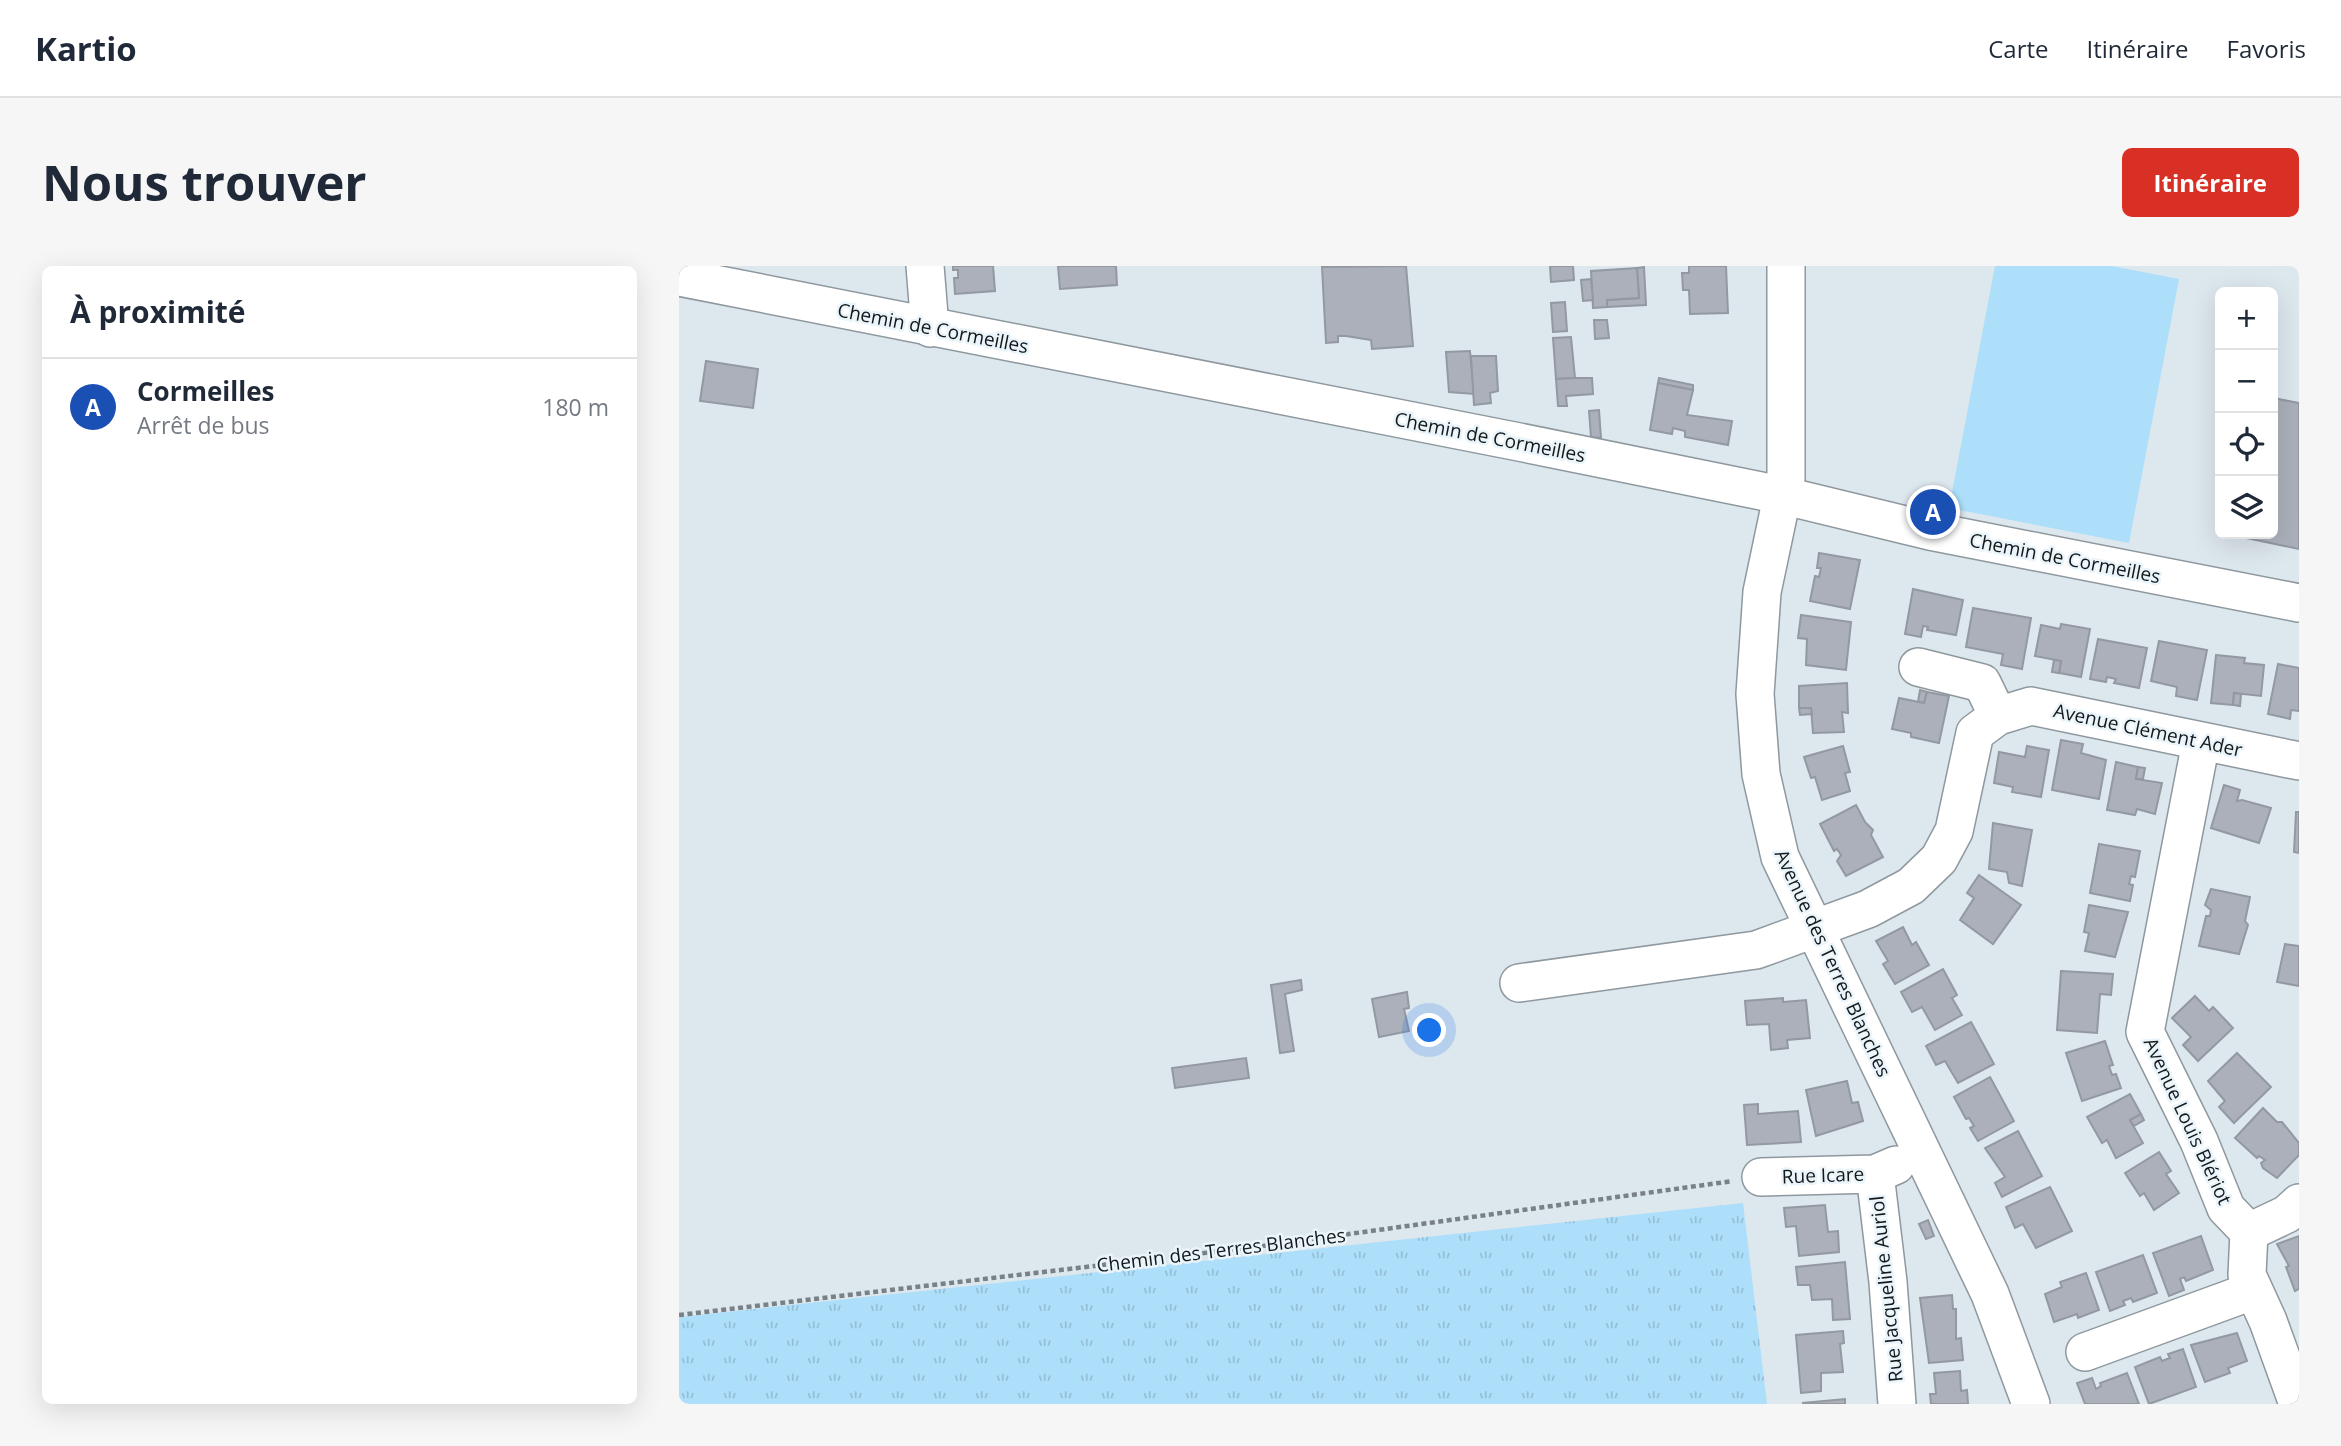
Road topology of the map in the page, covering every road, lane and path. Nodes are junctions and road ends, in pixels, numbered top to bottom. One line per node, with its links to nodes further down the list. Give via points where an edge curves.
1 (925, 266): 5 (street)
2 (1786, 266): 6 (street, via 1786,478)
3 (679, 277): 4 (street, Chemin de Cormeilles)
4 (753, 279): 5 (street, Chemin de Cormeilles)
5 (930, 328): 6 (street, Chemin de Cormeilles)
6 (1781, 495): 7 (street, Chemin de Cormeilles, via 1930,531); 12 (street, Avenue des Terres Blanches, via 1762,592 1755,694 1761,774 1780,857)
7 (2299, 603)
8 (1918, 667): 9 (street, via 1982,683)
9 (1998, 716): 10 (street, Avenue Clément Ader, via 2031,706); 12 (street, Avenue Clément Ader, via 1975,733 1954,831 1939,859 1911,886)
10 (2201, 742): 11 (street, Avenue Clément Ader); 18 (street, Avenue Louis Blériot, via 2145,1032 2226,1208)
11 (2299, 761)
12 (1815, 930): 13 (street, Avenue Clément Ader, via 1756,950); 14 (street, Avenue des Terres Blanches)
13 (1520, 983)
14 (1923, 1153): 15 (street, Rue Icare); 23 (street, Avenue des Terres Blanches, via 1990,1294)
15 (1875, 1174): 16 (street, Rue Icare); 22 (street, Rue Jacqueline Auriol)
16 (1761, 1177): 20 (path, Chemin des Terres Blanches, via 1255,1247)
17 (2299, 1203): 18 (street)
18 (2249, 1232): 19 (street, via 2246,1261)
19 (2252, 1291): 21 (street); 24 (street, via 2268,1321)
20 (679, 1315)
21 (2085, 1352)
22 (1898, 1404)
23 (2031, 1404)
24 (2298, 1404)

